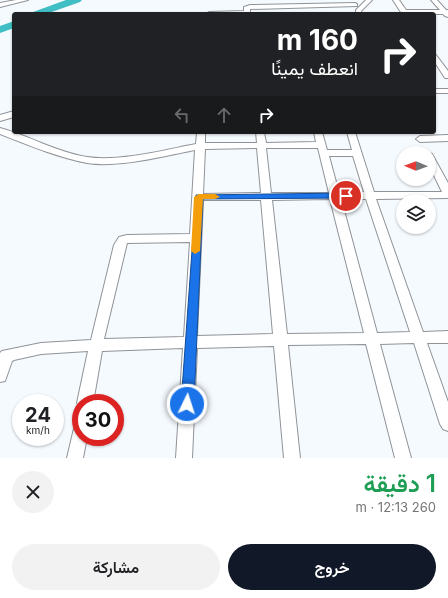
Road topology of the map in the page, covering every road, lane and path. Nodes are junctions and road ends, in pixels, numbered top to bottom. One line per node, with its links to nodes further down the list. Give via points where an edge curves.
1 (25, 0): 5 (street)
2 (369, 0): 9 (street)
3 (396, 0): 13 (street)
4 (434, 0): 15 (street)
5 (12, 2): 6 (street)
6 (0, 4)
7 (286, 6): 8 (street); 10 (street, via 248,7); 11 (street)
8 (310, 6): 9 (street); 12 (street)
9 (357, 8)
10 (247, 12)
11 (288, 12)
12 (312, 12)
13 (403, 12)
14 (436, 13): 15 (street)
15 (447, 13)
16 (436, 58): 18 (street)
17 (436, 59): 19 (street)
18 (448, 60)
19 (448, 76)
20 (436, 91): 21 (street)
21 (448, 91)
22 (12, 115): 23 (street)
23 (0, 118)
24 (0, 131): 32 (street, via 52,151 88,160 135,158)
25 (201, 134): 32 (street)
26 (260, 134): 31 (street)
27 (319, 134): 34 (street)
28 (352, 134): 35 (street)
29 (418, 135): 30 (street); 33 (street)
30 (448, 138)
31 (262, 145): 32 (street); 34 (street); 38 (street)
32 (201, 146): 41 (street)
33 (424, 146)
34 (323, 149): 35 (street); 39 (street)
35 (357, 153): 40 (street)
36 (436, 170): 37 (street)
37 (448, 194): 40 (street)
38 (267, 196): 39 (street); 41 (street); 46 (street)
39 (334, 196): 40 (street); 44 (street)
40 (370, 196): 45 (street)
41 (199, 197): 42 (street)
42 (196, 238): 47 (street); 48 (street, via 123,240)
43 (448, 337): 45 (street)
44 (371, 338): 45 (street); 46 (street); 57 (street)
45 (418, 338): 52 (street)
46 (280, 340): 47 (street); 56 (street)
47 (191, 342): 48 (street); 55 (street)
48 (96, 346): 49 (street, via 31,350); 51 (street)
49 (4, 358): 50 (street)
50 (0, 376)
51 (87, 394)
52 (448, 424)
53 (77, 446): 54 (street)
54 (75, 458)
55 (184, 458)
56 (292, 458)
57 (403, 458)

